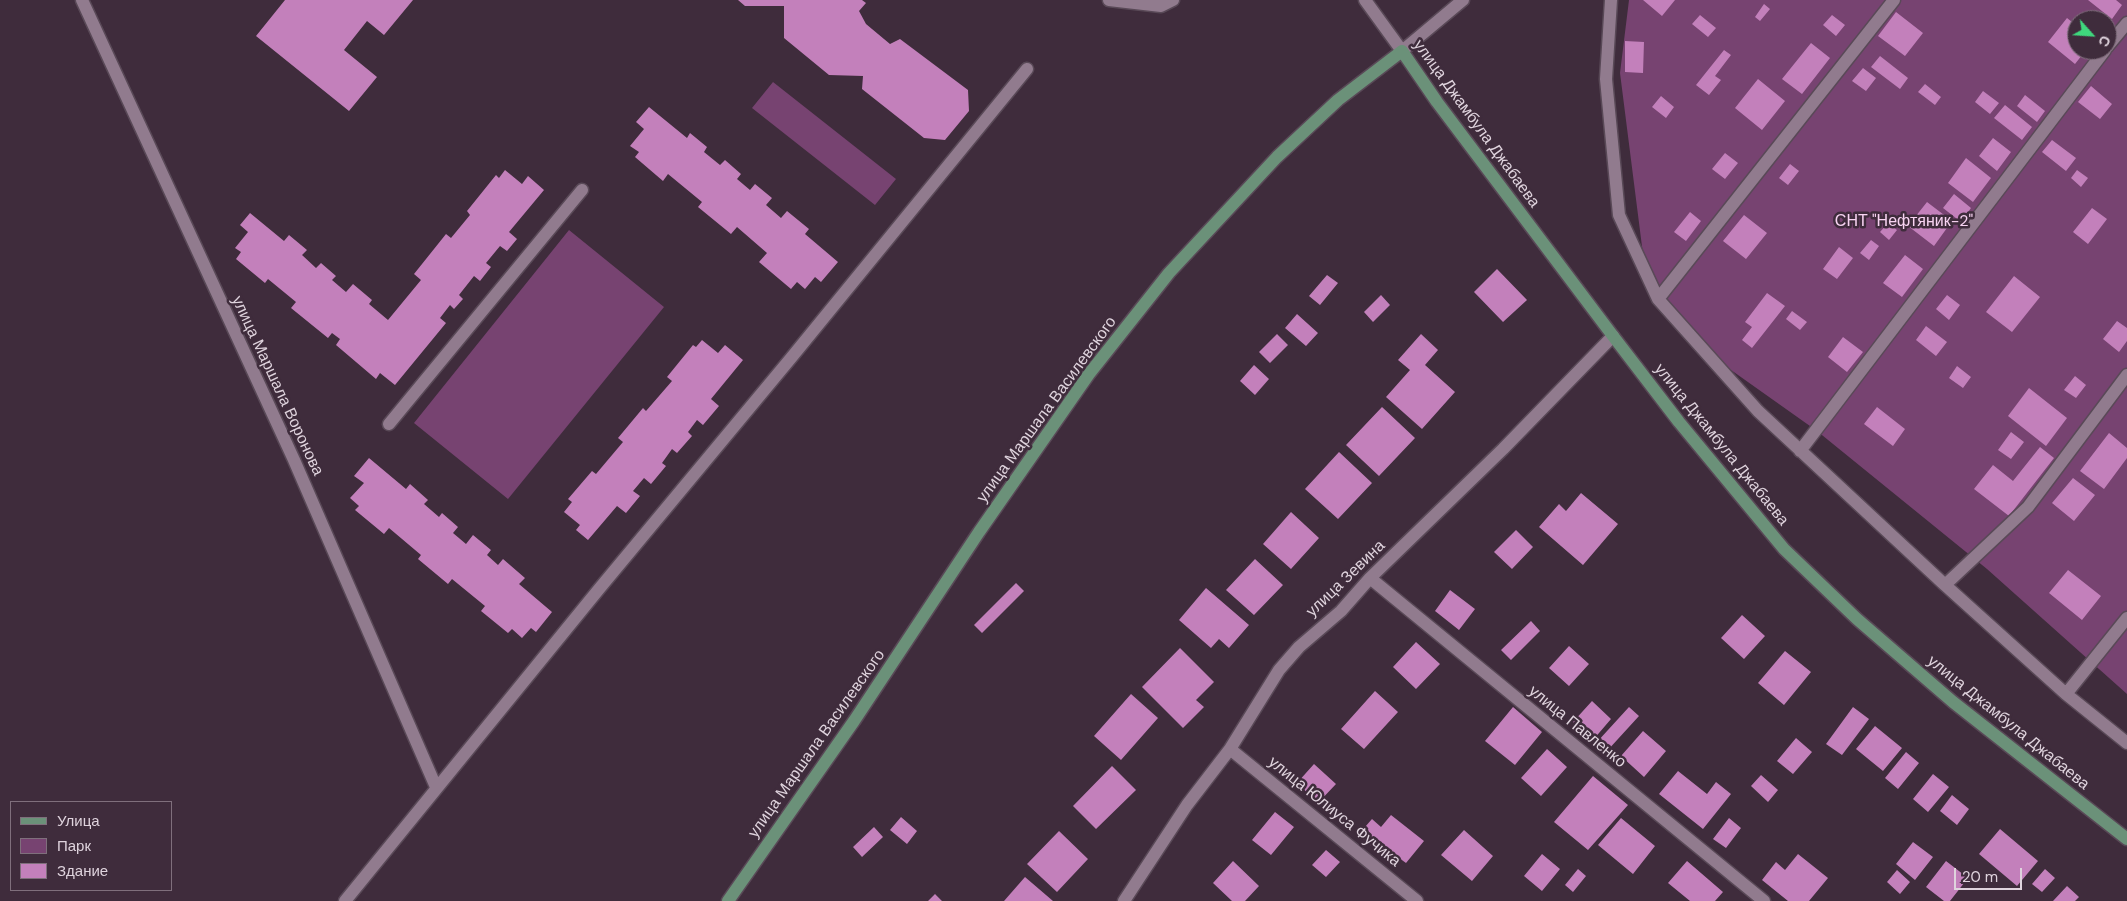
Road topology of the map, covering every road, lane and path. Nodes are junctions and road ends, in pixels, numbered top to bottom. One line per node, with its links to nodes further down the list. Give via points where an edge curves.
1 (82, 0): 25 (street, улица Маршала Воронова, via 294,460)
2 (1109, 0): 3 (street, via 1161,6)
3 (1173, 0)
4 (1365, 0): 10 (street, улица Джамбула Джабаева)
5 (1464, 0): 10 (street, улица Маршала Василевского)
6 (1611, 0): 14 (street, via 1606,79 1619,215)
7 (1894, 0): 14 (street)
8 (2127, 23): 9 (street)
9 (2117, 35)
10 (1402, 51): 15 (main road, улица Джамбула Джабаева); 28 (main road, улица Маршала Василевского, via 1338,100 1277,157 1169,273 1089,374)
11 (2098, 60): 18 (street)
12 (1027, 69): 25 (street)
13 (582, 190): 17 (street)
14 (1658, 299): 18 (street, via 1758,411)
15 (1612, 336): 19 (street, улица Зевина, via 1503,449); 26 (main road, улица Джамбула Джабаева, via 1784,549 1857,619 1953,702)
16 (2127, 375): 20 (street, via 2028,507)
17 (389, 424)
18 (1800, 450): 20 (street)
19 (1370, 578): 24 (street, улица Зевина, via 1341,611 1305,640 1279,670); 31 (street, улица Павленко)
20 (1945, 585): 22 (street)
21 (2127, 618): 22 (street)
22 (2066, 694): 23 (street)
23 (2127, 743)
24 (1230, 749): 29 (street, улица Зевина, via 1187,805); 30 (street, улица Юлиуса Фучика)
25 (436, 787): 27 (street)
26 (2127, 839)
27 (345, 901)
28 (728, 901)
29 (1124, 901)
30 (1417, 901)
31 (1764, 901)

